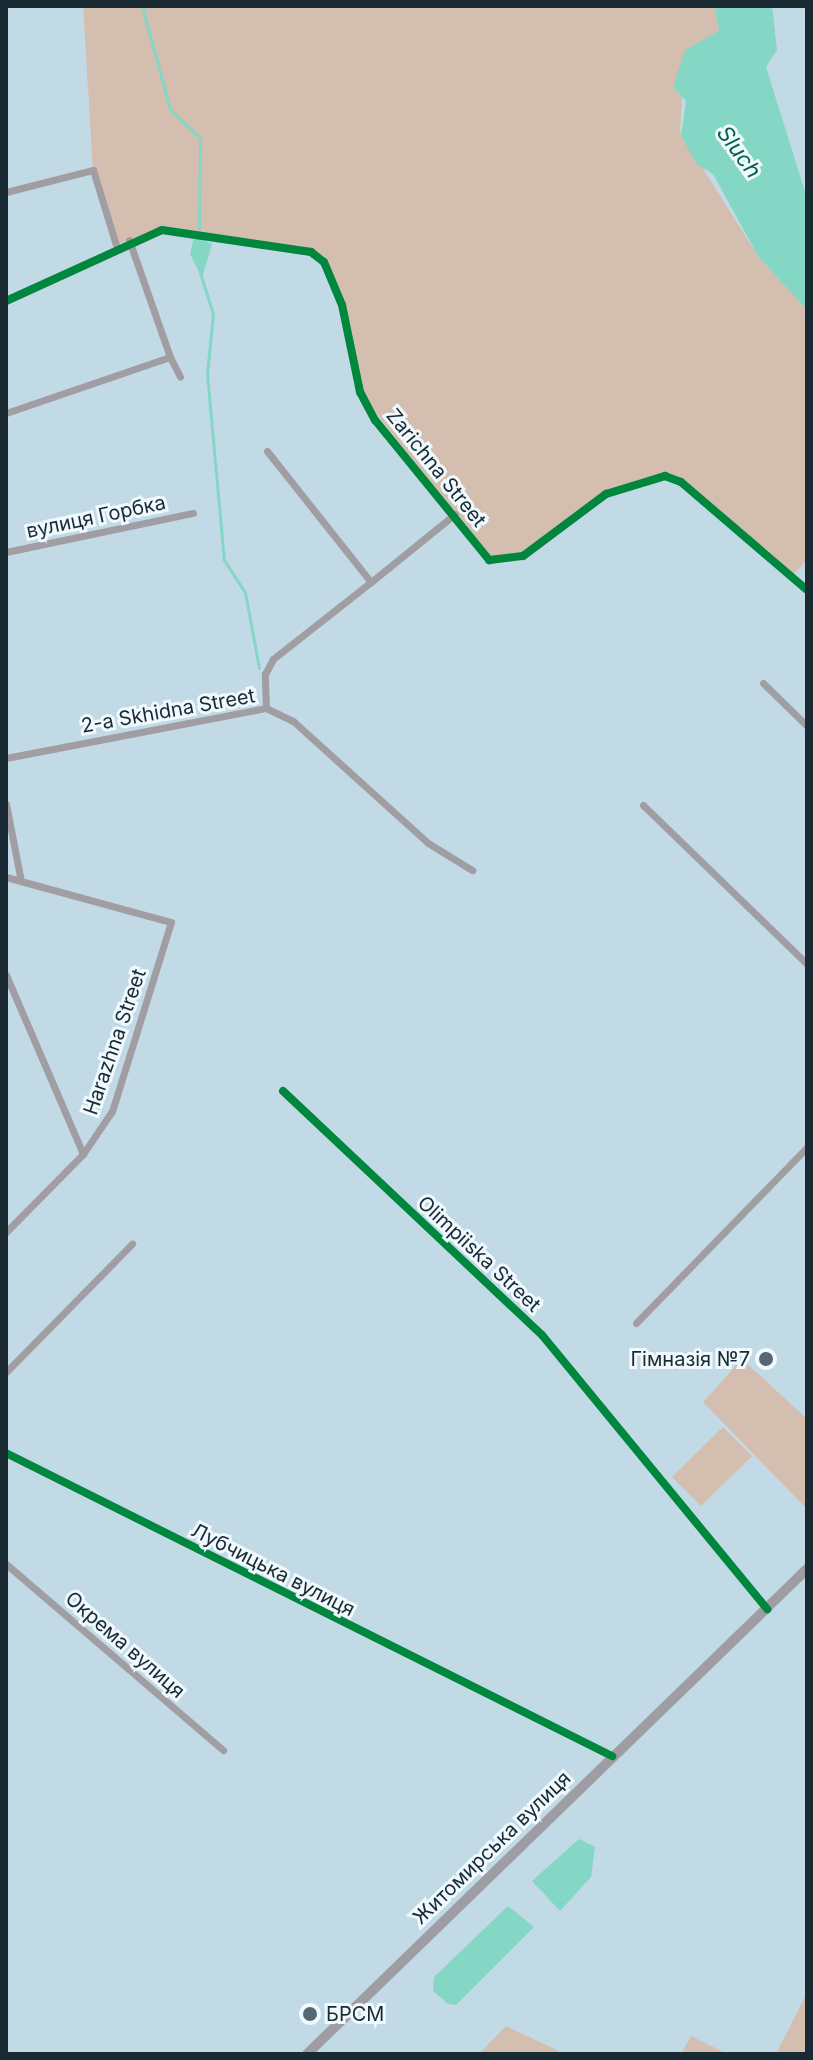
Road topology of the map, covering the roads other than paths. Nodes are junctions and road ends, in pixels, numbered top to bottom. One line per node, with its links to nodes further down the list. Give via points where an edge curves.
1 (6, 192): 3 (street, via 93,170)
2 (129, 240): 3 (street, Zarichna Street); 5 (street); 10 (street, Zarichna Street, via 178,230 288,245 324,262 367,406)
3 (116, 245): 4 (street, Zarichna Street)
4 (6, 301)
5 (170, 357): 6 (street); 7 (street)
6 (180, 377)
7 (6, 413)
8 (267, 451): 12 (street)
9 (193, 513): 11 (street, вулиця Горбка)
10 (455, 514): 12 (street); 13 (street, Zarichna Street, via 489,560 523,556 606,494 665,476 681,482)
11 (6, 552)
12 (371, 582): 15 (street, via 273,659 265,674)
13 (807, 590)
14 (763, 683): 16 (street)
15 (266, 708): 17 (street, 2-a Skhidna Street); 20 (street, 2-a Skhidna Street, via 293,721 428,843)
16 (807, 726)
17 (6, 758)
18 (6, 804): 22 (street)
19 (643, 805): 23 (street)
20 (472, 870)
21 (6, 877): 22 (street)
22 (21, 881): 27 (street, Harazhna Street, via 171,922 112,1111)
23 (807, 964)
24 (6, 975): 27 (street)
25 (283, 1091): 35 (street, Olimpiiska Street, via 542,1335)
26 (807, 1147): 30 (street)
27 (83, 1154): 28 (street, Harazhna Street)
28 (6, 1232)
29 (132, 1244): 31 (street)
30 (636, 1323)
31 (6, 1372)
32 (7, 1456): 37 (street, Лубчицька вулиця)
33 (6, 1564): 36 (street, Окрема вулиця)
34 (807, 1569): 35 (main road, Житомирська вулиця)
35 (767, 1609): 37 (main road, Житомирська вулиця)
36 (223, 1750)
37 (612, 1756): 38 (main road, Житомирська вулиця)
38 (307, 2054)

